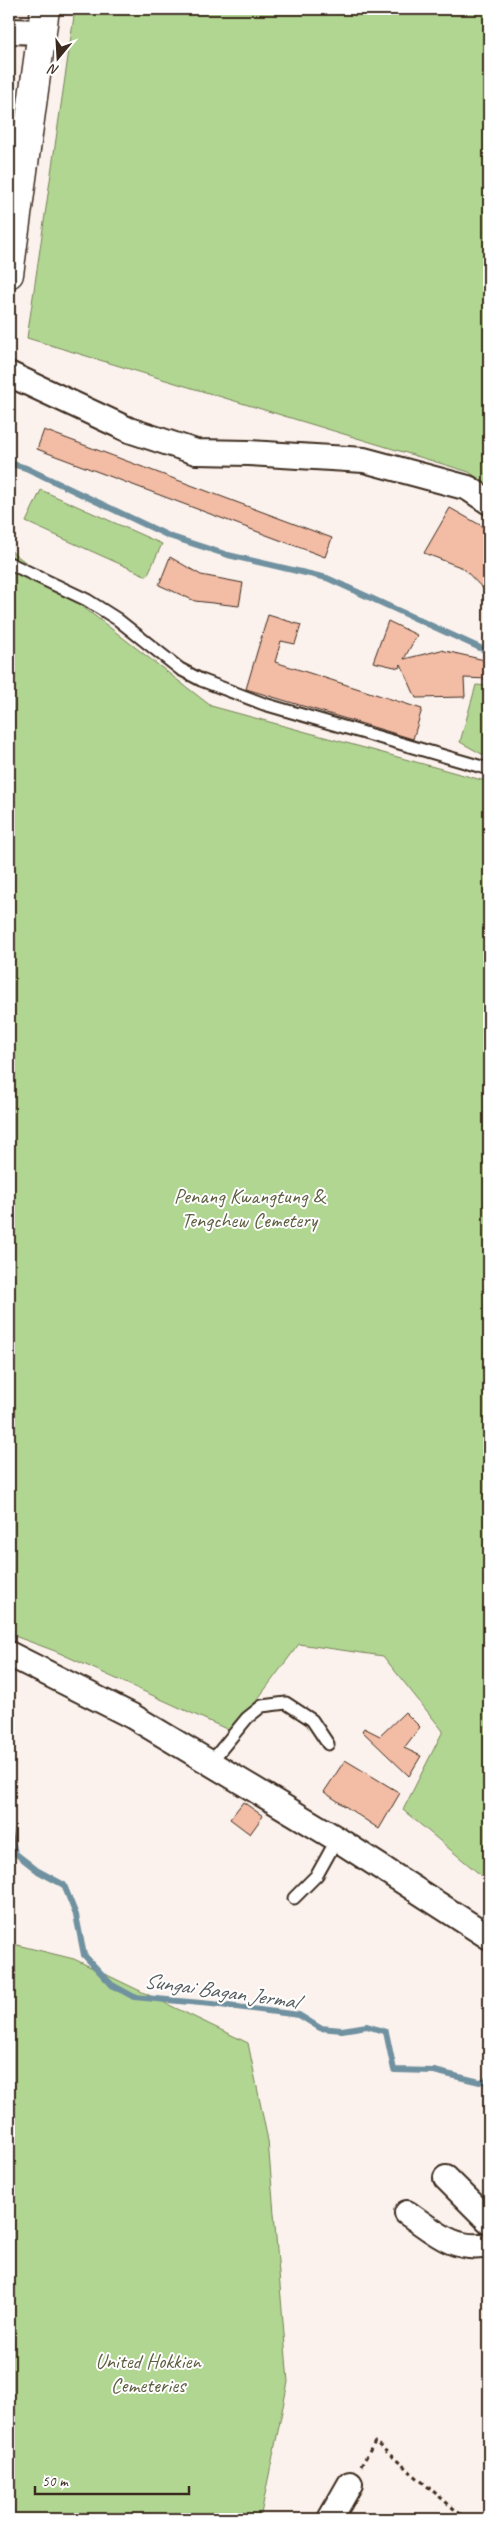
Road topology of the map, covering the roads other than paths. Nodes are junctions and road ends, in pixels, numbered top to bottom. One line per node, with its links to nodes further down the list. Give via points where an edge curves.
1 (44, 21): 2 (street); 3 (main road)
2 (9, 31)
3 (10, 266)
4 (9, 374): 5 (street, via 130,430 196,452 364,460 468,488)
5 (489, 502)
6 (9, 563): 7 (lane, via 87,600 117,619 180,669 201,680 273,707)
7 (489, 769)
8 (9, 1654): 10 (street, via 132,1716)
9 (328, 1744): 10 (lane, via 312,1720 286,1703 262,1706 246,1718)
10 (210, 1763): 11 (street)
11 (336, 1839): 12 (lane, via 316,1875); 13 (street)
12 (294, 1898)
13 (489, 1937)
14 (446, 2178): 16 (street)
15 (407, 2213): 17 (street, via 448,2241 473,2248)
16 (489, 2221)
17 (489, 2245)
18 (350, 2484): 19 (street)
19 (331, 2519)

